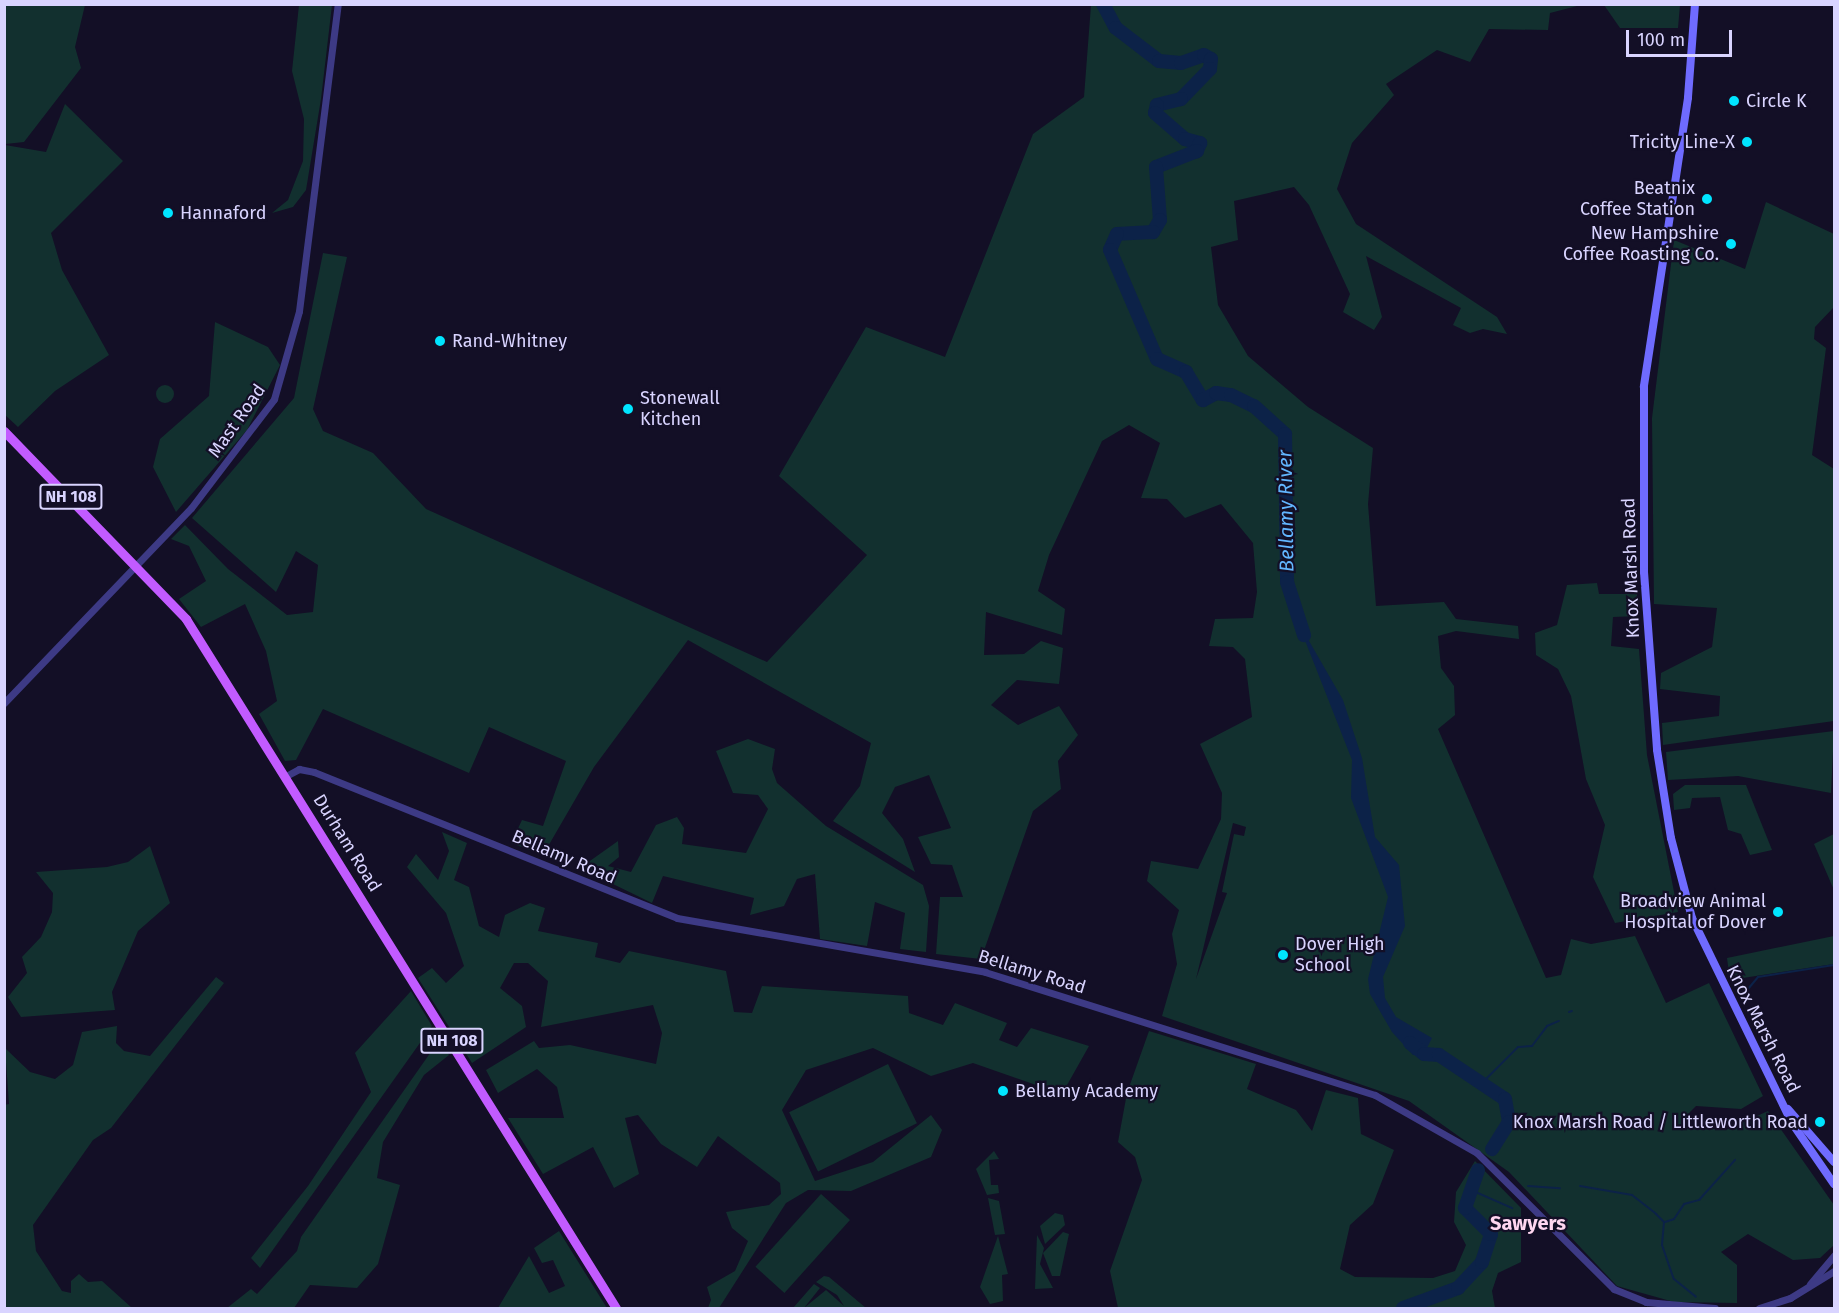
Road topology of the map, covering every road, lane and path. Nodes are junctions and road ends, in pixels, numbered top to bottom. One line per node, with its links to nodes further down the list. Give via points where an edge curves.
1 (338, 4): 4 (street, Mast Road, via 299,311 284,375 240,448)
2 (1695, 4): 7 (main road, Knox Marsh Road, via 1688,98 1644,387 1644,572 1652,707 1685,898 1737,1015)
3 (4, 431): 4 (main road, Durham Road / NH 108)
4 (137, 562): 5 (street, Mast Road); 6 (main road, Durham Road / NH 108, via 186,619)
5 (4, 703)
6 (286, 776): 13 (main road, Durham Road / NH 108); 14 (street, Bellamy Road, via 299,769 314,772 677,918 985,972 1375,1095 1477,1153 1614,1289 1646,1302)
7 (1787, 1108): 8 (main road, Knox Marsh Road); 9 (main road, Knox Marsh Road)
8 (1834, 1162)
9 (1834, 1184)
10 (1834, 1255): 12 (street)
11 (1834, 1270): 12 (street)
12 (1808, 1286): 15 (street)
13 (616, 1308)
14 (1715, 1308)
15 (1759, 1308)

